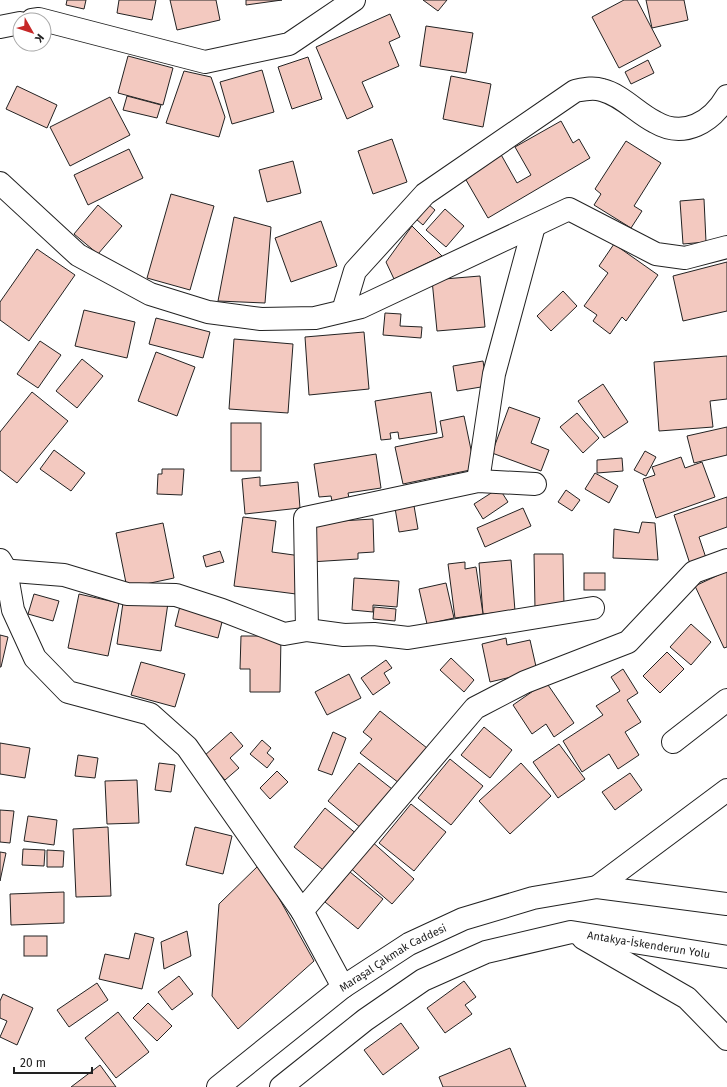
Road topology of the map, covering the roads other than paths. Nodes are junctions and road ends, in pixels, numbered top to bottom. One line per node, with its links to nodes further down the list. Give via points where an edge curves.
1 (354, 0): 2 (main road, via 290,44 205,62)
2 (52, 21)
3 (12, 25): 4 (main road)
4 (0, 27)
5 (727, 96): 9 (main road, via 708,120 692,127 675,129 656,123 603,90 590,88 575,91 425,194 355,271)
6 (0, 183): 9 (main road, via 78,255 150,294 208,312 261,319 315,318)
7 (534, 226): 8 (main road, via 569,209 656,254 684,258); 9 (main road, via 361,307); 10 (main road, via 494,374)
8 (727, 247)
9 (343, 311)
10 (478, 481): 11 (main road); 15 (main road, via 305,518)
11 (535, 484)
12 (727, 560): 21 (main road, via 694,572 628,642 525,682 475,708)
13 (2, 567): 15 (main road, via 64,575 127,594 176,595 284,634); 21 (main road, via 13,610 35,658 68,692 150,714 187,747)
14 (593, 608): 15 (main road, via 408,638 374,634 344,635)
15 (307, 630)
16 (727, 700): 17 (main road)
17 (673, 742)
18 (727, 790): 19 (main road)
19 (597, 887): 20 (main road); 24 (main road, Maraşal Çakmak Caddesi, via 533,898 463,919 409,944)
20 (727, 904)
21 (302, 911): 24 (main road)
22 (571, 932): 23 (main road, Antakya-İskenderun Yolu); 25 (main road, via 687,998); 27 (main road, via 486,952 423,980 365,1020)
23 (727, 957)
24 (343, 987): 26 (main road, Maraşal Çakmak Caddesi)
25 (727, 1039)
26 (218, 1087)
27 (281, 1087)

